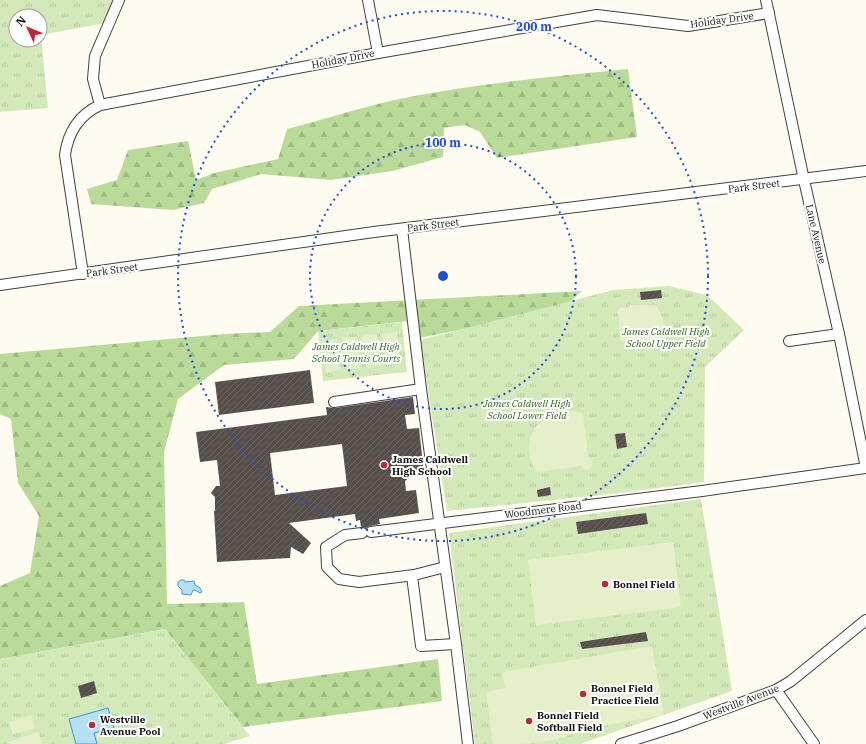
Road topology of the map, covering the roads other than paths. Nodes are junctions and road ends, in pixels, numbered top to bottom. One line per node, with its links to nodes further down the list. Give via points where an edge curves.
1 (119, 0): 6 (street, via 95,56 93,79)
2 (368, 0): 5 (street)
3 (766, 0): 4 (street, Lane Avenue)
4 (769, 13): 5 (street, Holiday Drive, via 688,26 597,15); 8 (street, Lane Avenue)
5 (378, 53): 6 (street, Holiday Drive)
6 (100, 105): 10 (street, Holiday Drive, via 84,114 76,123 70,133 64,155)
7 (866, 171): 8 (street, Park Street)
8 (804, 180): 9 (street, Park Street); 12 (street, Lane Avenue)
9 (402, 229): 10 (street, Park Street); 14 (street)
10 (83, 274): 11 (street, Park Street)
11 (0, 284)
12 (839, 334): 13 (street); 16 (street, Lane Avenue)
13 (789, 341)
14 (421, 389): 15 (street); 17 (street)
15 (334, 402)
16 (866, 468): 17 (street, Woodmere Road)
17 (440, 524): 18 (street); 19 (street, Woodmere Road, via 345,535 326,547 327,567 339,579 359,582)
18 (445, 567): 19 (street); 21 (street)
19 (412, 576): 21 (street, via 421,646)
20 (866, 620): 22 (street, Westville Avenue, via 791,681)
21 (456, 644): 23 (street)
22 (776, 690): 24 (street, Westville Avenue); 25 (street)
23 (468, 744)
24 (621, 744)
25 (814, 744)

